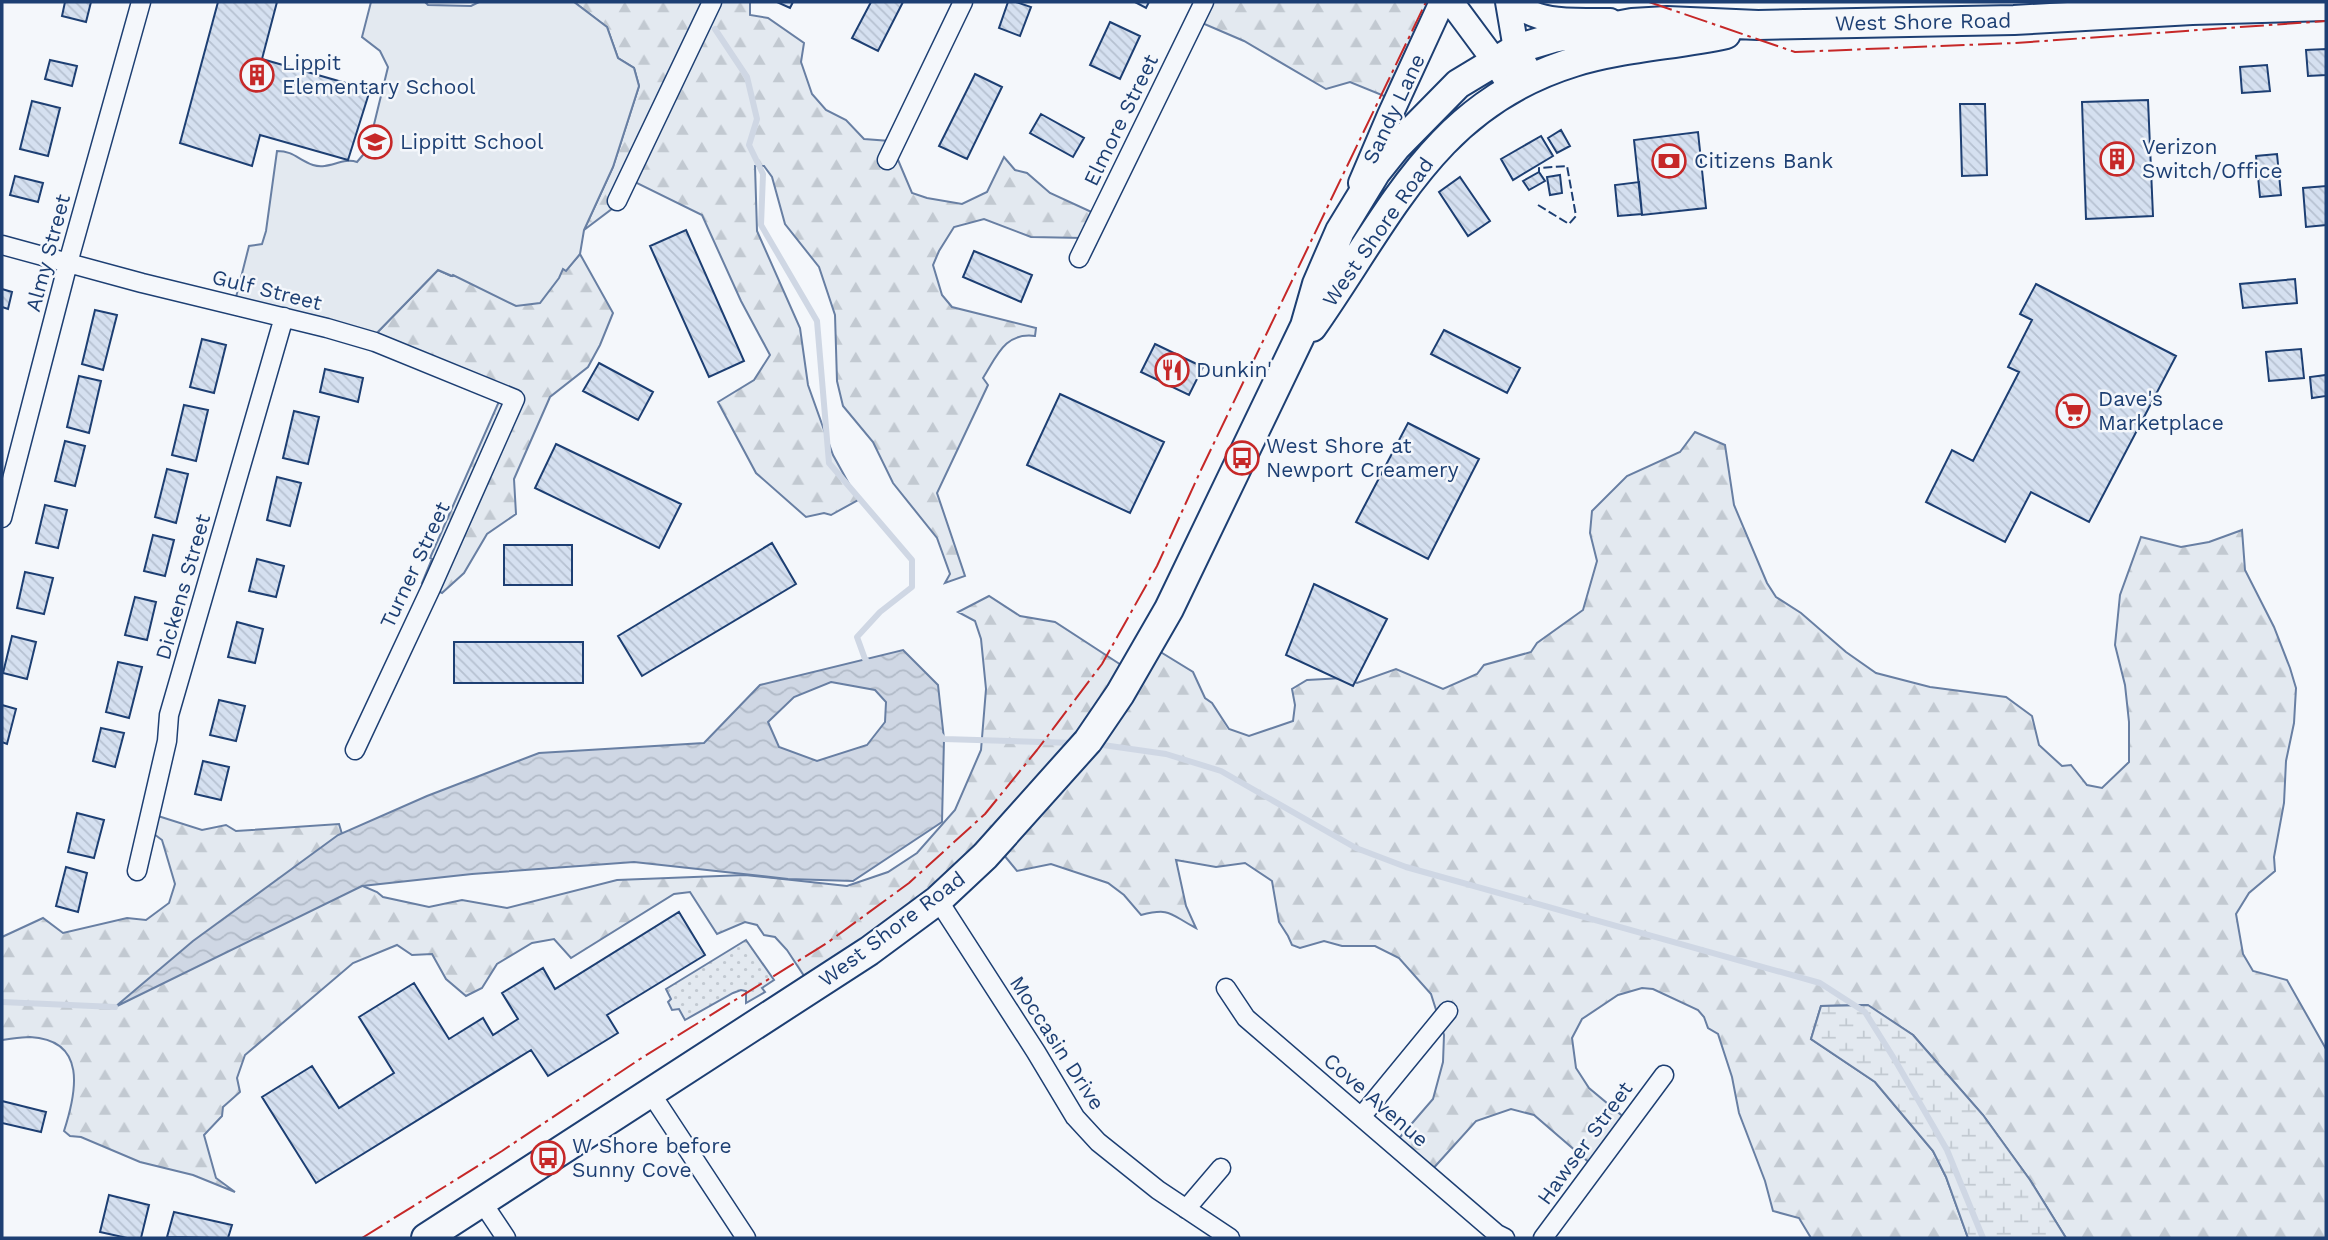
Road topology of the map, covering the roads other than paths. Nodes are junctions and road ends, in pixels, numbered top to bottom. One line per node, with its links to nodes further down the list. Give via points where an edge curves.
1 (141, 2): 21 (street, Almy Street)
2 (712, 2): 17 (street)
3 (963, 2): 16 (street)
4 (1204, 2): 20 (street, Elmore Street)
5 (1442, 2): 18 (main road, Sandy Lane)
6 (1451, 2): 14 (main road)
7 (1508, 2): 14 (main road)
8 (1515, 2): 12 (main road, via 1545,18)
9 (2192, 6): 10 (main road, West Shore Road); 11 (main road, West Shore Road)
10 (2326, 6)
11 (2013, 11): 13 (main road, West Shore Road)
12 (1632, 23): 13 (main road, West Shore Road); 14 (main road, West Shore Road, via 1553,38)
13 (1772, 25): 15 (main road, West Shore Road, via 1603,54)
14 (1505, 55): 15 (main road); 18 (main road, West Shore Road, via 1458,84 1403,139)
15 (1522, 82): 23 (main road, West Shore Road, via 1460,126 1431,154)
16 (887, 160)
17 (617, 201)
18 (1348, 216): 23 (main road, West Shore Road)
19 (2, 245): 21 (street, Gulf Street)
20 (1079, 258)
21 (68, 263): 22 (street, Gulf Street); 25 (street, Almy Street)
22 (284, 317): 24 (street, Gulf Street, via 375,342); 27 (street, Dickens Street, via 169,715)
23 (1280, 376): 28 (main road, West Shore Road, via 1169,609 1120,694 1088,741 985,856)
24 (515, 399): 26 (street, Turner Street)
25 (2, 517)
26 (355, 750)
27 (137, 871)
28 (938, 900): 32 (main road, West Shore Road, via 839,972); 36 (street, Moccasin Drive, via 1075,1117 1098,1142)
29 (1226, 988): 33 (street, Cove Avenue, via 1246,1018)
30 (1448, 1011): 33 (street)
31 (1664, 1075): 42 (street, Hawser Street)
32 (650, 1092): 35 (main road, West Shore Road); 40 (street)
33 (1361, 1117): 37 (street, Cove Avenue)
34 (1221, 1168): 36 (street)
35 (482, 1202): 38 (main road, West Shore Road); 39 (street)
36 (1186, 1209): 41 (street, Moccasin Drive)
37 (1497, 1237)
38 (426, 1238)
39 (506, 1238)
40 (746, 1238)
41 (1230, 1238)
42 (1543, 1238)

